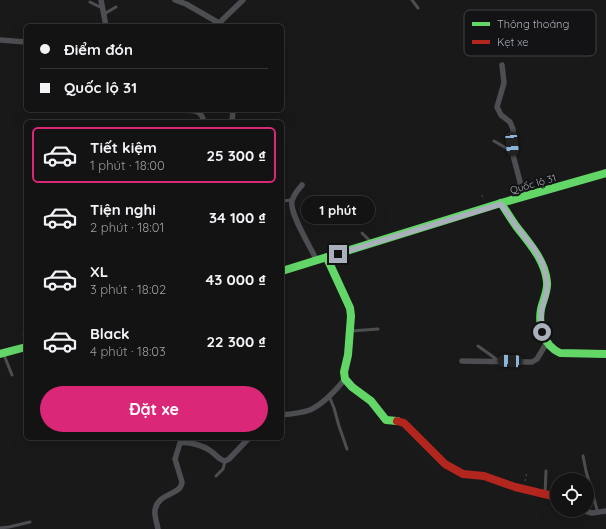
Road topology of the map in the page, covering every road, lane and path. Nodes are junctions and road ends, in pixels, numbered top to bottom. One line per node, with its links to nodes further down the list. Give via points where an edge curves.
1 (101, 0): 7 (street)
2 (175, 0): 11 (street, via 186,4)
3 (243, 0): 12 (street)
4 (412, 0): 8 (lane)
5 (90, 2): 7 (lane)
6 (116, 7): 9 (lane)
7 (102, 8): 9 (street)
8 (418, 8)
9 (104, 14): 10 (street)
10 (106, 24)
11 (216, 24)
12 (218, 24)
13 (0, 40): 14 (street)
14 (24, 42)
15 (502, 65): 19 (street, via 504,83 497,107 513,129)
16 (198, 112): 17 (street)
17 (204, 120)
18 (494, 141): 19 (lane)
19 (513, 152): 22 (street)
20 (606, 173): 22 (main road, Quốc lộ 31)
21 (302, 185): 24 (street)
22 (524, 197): 25 (main road, Quốc lộ 31)
23 (284, 200): 24 (lane)
24 (293, 200): 29 (street, via 293,211)
25 (501, 204): 27 (main road, Quốc lộ 31); 33 (main road, via 543,264 547,290 541,318)
26 (362, 233): 27 (lane)
27 (373, 243): 28 (main road, Quốc lộ 31)
28 (327, 258): 29 (main road, Quốc lộ 31); 32 (main road, via 348,303)
29 (318, 260): 30 (main road, Quốc lộ 31)
30 (284, 270)
31 (378, 330): 32 (lane)
32 (350, 331): 41 (main road)
33 (546, 344): 37 (main road, via 560,353); 39 (street, via 535,361)
34 (478, 346): 39 (lane)
35 (24, 347): 36 (main road)
36 (2, 354): 40 (lane)
37 (606, 354)
38 (462, 361): 39 (street)
39 (500, 361)
40 (12, 375)
41 (345, 379): 42 (street); 51 (main road, via 371,401 386,420 404,423 445,464 463,474 484,476)
42 (329, 396): 43 (street, via 308,410); 45 (lane)
43 (284, 415)
44 (247, 440): 47 (street)
45 (347, 449)
46 (583, 456): 56 (lane)
47 (225, 461): 50 (lane, via 223,469); 59 (street, via 203,448 186,442 180,443 175,459 182,486 163,497 157,505 155,510)
48 (546, 471): 52 (lane)
49 (527, 472): 51 (path)
50 (216, 476)
51 (523, 489): 52 (main road)
52 (544, 494): 53 (main road)
53 (550, 495)
54 (606, 511): 56 (street)
55 (594, 513): 56 (street)
56 (598, 513)
57 (30, 522): 58 (lane)
58 (0, 528)
59 (158, 529)

